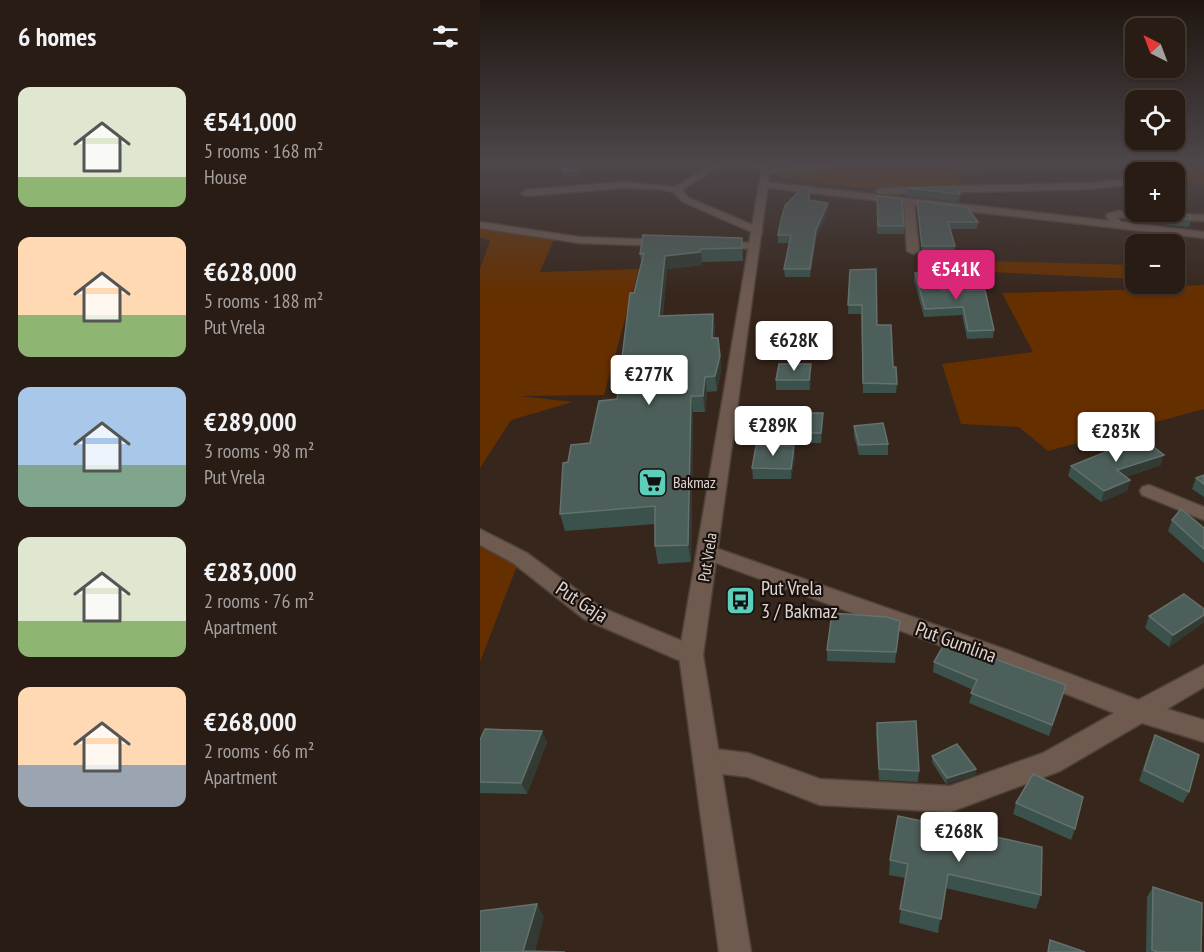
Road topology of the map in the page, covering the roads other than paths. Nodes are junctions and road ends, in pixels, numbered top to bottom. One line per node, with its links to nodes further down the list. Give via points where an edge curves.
1 (701, 206): 8 (street)
2 (761, 206): 8 (street, Put Vrela)
3 (909, 206): 13 (street)
4 (940, 206): 7 (street)
5 (1204, 218): 7 (street, via 1118,214 1111,216)
6 (480, 225): 10 (street, via 579,240)
7 (1115, 226): 9 (street)
8 (758, 231): 12 (street, Put Vrela)
9 (1204, 235)
10 (676, 243)
11 (709, 244): 12 (street)
12 (755, 246): 17 (street, Put Vrela)
13 (913, 251)
14 (1149, 491): 15 (street)
15 (1204, 514)
16 (480, 536): 18 (street, Put Gaja, via 520,558 592,613)
17 (707, 552): 18 (street, Put Vrela); 20 (street, Put Gumlina)
18 (691, 655): 22 (street, Put Vrela)
19 (1204, 675): 20 (street)
20 (1140, 712): 21 (street, Put Gumlina); 22 (street, via 1051,762 950,799 820,792 748,765)
21 (1204, 731)
22 (706, 760): 23 (street, Put Vrela)
23 (735, 952)

